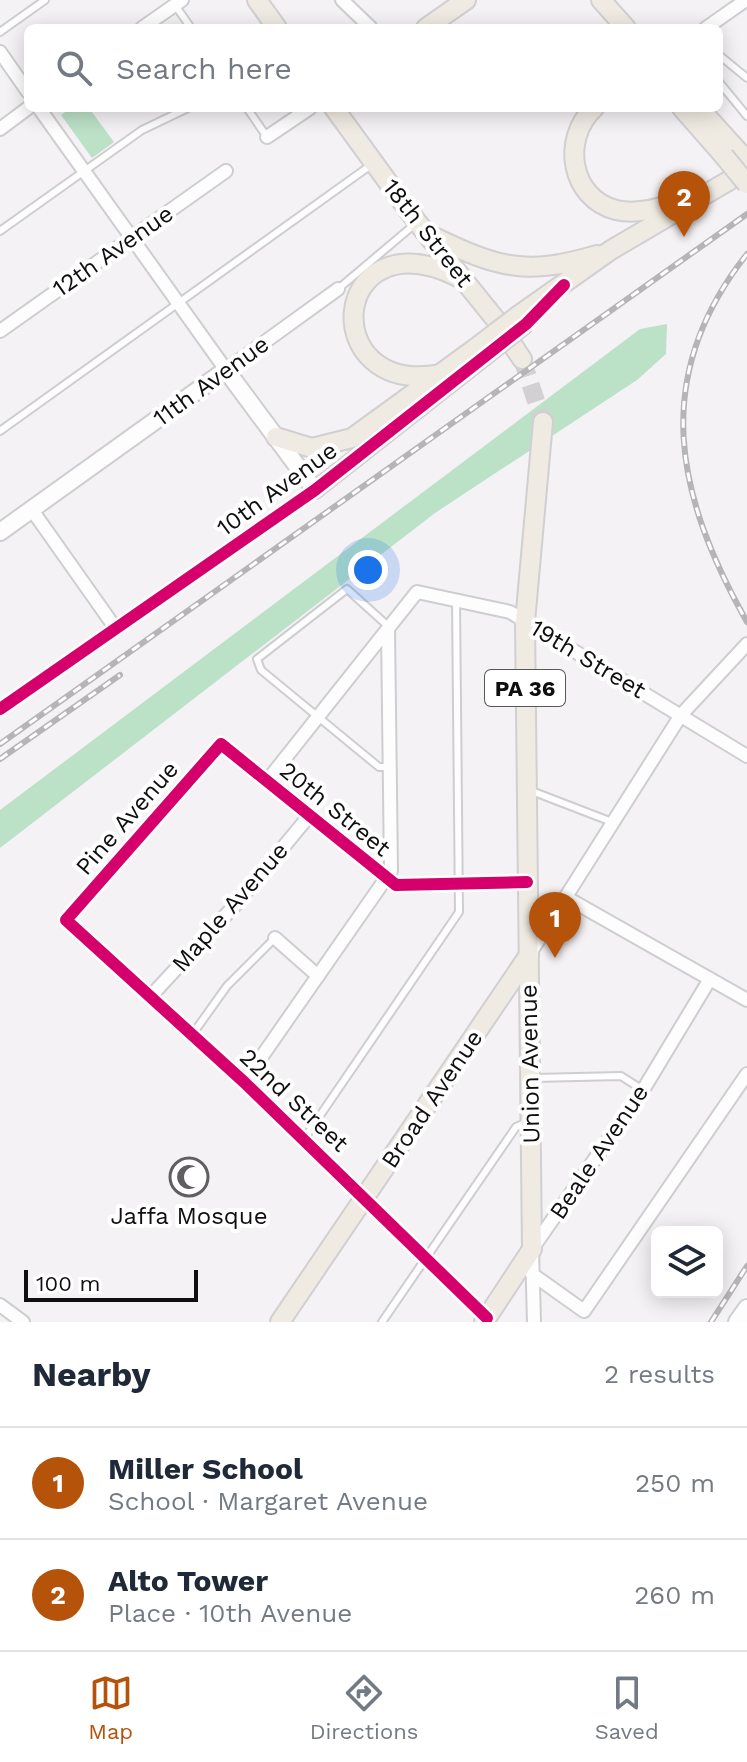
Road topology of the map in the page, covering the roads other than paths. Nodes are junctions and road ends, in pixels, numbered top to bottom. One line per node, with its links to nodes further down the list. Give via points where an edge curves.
1 (45, 0): 17 (lane)
2 (257, 0): 11 (main road)
3 (342, 0): 12 (street)
4 (466, 0): 13 (main road)
5 (585, 0): 14 (main road)
6 (601, 0): 15 (main road)
7 (746, 0): 16 (street)
8 (178, 2): 9 (street); 10 (lane)
9 (148, 24)
10 (189, 24)
11 (274, 24)
12 (367, 24)
13 (432, 24)
14 (606, 24)
15 (622, 24)
16 (712, 24)
17 (0, 32)
18 (0, 52): 21 (street)
19 (723, 58): 20 (lane)
20 (747, 78)
21 (24, 86)
22 (723, 87): 33 (lane)
23 (24, 111): 35 (street)
24 (42, 112): 39 (street)
25 (180, 112): 39 (lane, via 142,130)
26 (250, 112): 36 (lane)
27 (304, 112): 36 (street)
28 (337, 112): 38 (main road, 18th Street)
29 (590, 112): 43 (main road, via 573,150 580,182 593,199 615,210 639,211)
30 (678, 112): 34 (main road)
31 (685, 112): 34 (main road)
32 (702, 112): 37 (main road)
33 (747, 116)
34 (697, 127): 37 (main road)
35 (0, 129)
36 (267, 137)
37 (736, 156): 42 (main road, bridge)
38 (374, 163): 44 (main road, 18th Street); 50 (lane)
39 (86, 170): 45 (lane); 46 (street)
40 (747, 170): 43 (main road)
41 (226, 171): 46 (street, 12th Avenue)
42 (747, 184)
43 (704, 194): 47 (main road)
44 (421, 228): 47 (main road, via 467,254 511,267 549,266); 48 (main road, 18th Street); 49 (lane, 11th Avenue)
45 (0, 231)
46 (133, 237): 50 (street); 51 (street, 12th Avenue)
47 (611, 250): 52 (main road, bridge)
48 (467, 282): 53 (main road, 18th Street); 55 (main road, via 433,265 397,263 375,274 357,298 356,336 376,365 407,377)
49 (338, 289): 54 (street, 11th Avenue)
50 (179, 303): 54 (street); 57 (lane)
51 (0, 331)
52 (478, 354): 55 (main road); 59 (street, 10th Avenue)
53 (522, 359)
54 (226, 370): 58 (street); 60 (street, 11th Avenue)
55 (441, 374): 58 (main road, via 340,444 312,448)
56 (543, 422): 63 (main road, Union Avenue / PA 36)
57 (0, 431)
58 (276, 437): 59 (street)
59 (315, 490): 64 (street, 10th Avenue)
60 (32, 510): 61 (street, 11th Avenue); 64 (street)
61 (0, 532)
62 (456, 600): 63 (street, 19th Street, via 510,612); 65 (street, 19th Street, via 417,592); 79 (lane)
63 (525, 622): 68 (street, 19th Street); 74 (main road, Union Avenue / PA 36)
64 (116, 629): 67 (street, 10th Avenue)
65 (388, 629): 69 (street); 69 (lane, via 347,589 260,653 261,670); 72 (street)
66 (747, 644): 68 (street)
67 (0, 709)
68 (681, 715): 71 (street, 19th Street); 76 (street)
69 (318, 717): 72 (lane, via 379,767); 73 (street)
70 (221, 744): 73 (street, 20th Street); 81 (street, Pine Avenue)
71 (747, 756)
72 (390, 767): 77 (street, via 391,871)
73 (267, 781): 75 (street, 20th Street)
74 (526, 789): 76 (lane); 78 (main road, Union Avenue / PA 36)
75 (309, 816): 77 (street, 20th Street); 86 (street, Maple Avenue)
76 (615, 823): 80 (street)
77 (385, 878): 79 (street, 20th Street, via 396,885); 84 (street)
78 (527, 882): 79 (street, 20th Street); 83 (main road, Union Avenue / PA 36)
79 (459, 883): 94 (lane, via 456,920)
80 (567, 898): 83 (street); 85 (street)
81 (66, 920): 86 (street, 22nd Street)
82 (275, 938): 84 (street); 88 (lane, via 227,986)
83 (529, 955): 90 (main road, Union Avenue / PA 36); 95 (main road, Broad Avenue)
84 (318, 976): 91 (street)
85 (710, 979): 87 (street); 92 (street, Beale Avenue)
86 (150, 997): 88 (street, 22nd Street)
87 (747, 1000)
88 (192, 1035): 91 (street, 22nd Street)
89 (747, 1074): 98 (street, via 584,1311)
90 (530, 1078): 92 (lane, via 621,1076); 93 (main road, Union Avenue / PA 36)
91 (244, 1082): 94 (street, 22nd Street)
92 (643, 1090): 96 (street, Beale Avenue)
93 (530, 1121): 96 (main road, Union Avenue / PA 36); 97 (lane, via 516,1127)
94 (304, 1139): 95 (street, 22nd Street)
95 (365, 1198): 97 (street, 22nd Street); 103 (main road, Broad Avenue)
96 (532, 1249): 98 (street, Union Avenue); 101 (main road, Beale Avenue)
97 (426, 1258): 101 (street, 22nd Street); 104 (lane)
98 (532, 1274): 105 (street, Union Avenue)
99 (0, 1305): 102 (street)
100 (747, 1308): 106 (street)
101 (485, 1320)
102 (23, 1322)
103 (280, 1322)
104 (382, 1322)
105 (534, 1322)
106 (737, 1322)

